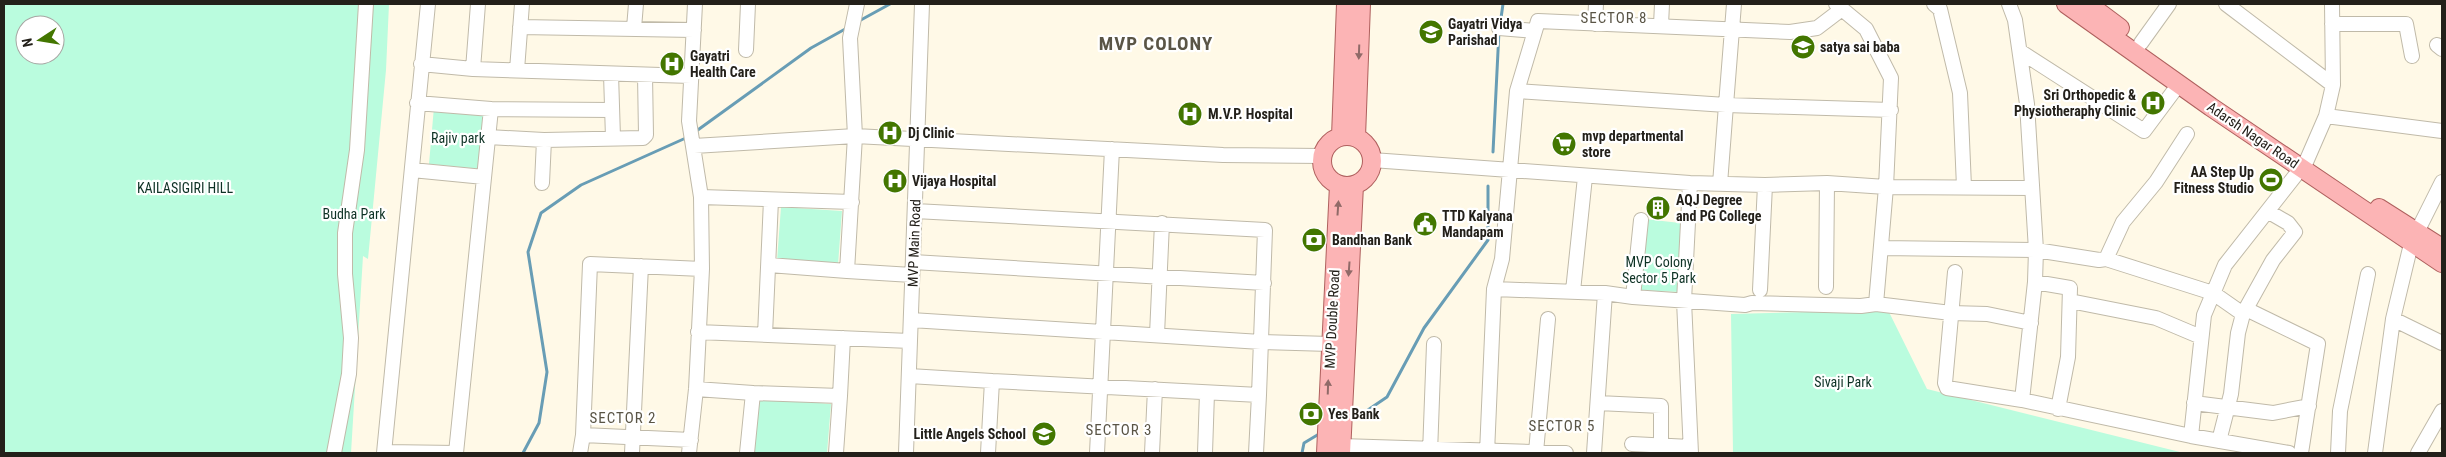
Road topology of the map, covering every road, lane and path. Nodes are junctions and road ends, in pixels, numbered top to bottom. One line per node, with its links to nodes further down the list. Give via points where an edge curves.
1 (366, 4): 162 (street, via 358,150 345,233 351,338 349,374)
2 (428, 4): 38 (street)
3 (478, 4): 39 (street)
4 (522, 4): 28 (street)
5 (636, 4): 29 (street)
6 (695, 4): 31 (street)
7 (748, 4): 35 (street)
8 (922, 4): 60 (street, MVP Main Road)
9 (1346, 4): 44 (main road)
10 (1361, 4): 44 (main road, one-way to 44)
11 (1596, 4): 25 (street)
12 (1662, 4): 27 (street)
13 (1734, 4): 33 (street)
14 (1934, 4): 79 (street, via 1940,9 1960,93)
15 (2009, 4): 24 (street)
16 (2019, 4): 24 (street)
17 (2066, 4): 45 (main road, Adarsh Nagar Road)
18 (2088, 4): 34 (main road, Adarsh Nagar Road)
19 (2169, 4): 34 (street)
20 (2226, 4): 46 (street)
21 (857, 5): 56 (street, via 850,32)
22 (2330, 5): 26 (street)
23 (1839, 6): 33 (street, via 1817,28 1790,32); 52 (street, via 1866,29 1891,78)
24 (2015, 20): 36 (street)
25 (1595, 24): 27 (street); 32 (street, via 1538,21)
26 (2332, 24): 37 (street, via 2406,24); 46 (street)
27 (1661, 25): 33 (street)
28 (520, 27): 29 (street); 40 (street)
29 (634, 28): 31 (street)
30 (1499, 28): 32 (street)
31 (694, 30): 43 (street)
32 (1535, 31): 47 (street)
33 (1732, 31): 49 (street)
34 (2141, 43): 66 (main road, Adarsh Nagar Road)
35 (746, 50)
36 (2021, 52): 45 (street, via 2144,131); 80 (street)
37 (2412, 56)
38 (421, 64): 39 (street); 48 (street)
39 (473, 69): 40 (street)
40 (517, 70): 41 (street)
41 (611, 74): 42 (street); 51 (street)
42 (645, 75): 43 (street); 59 (street, via 646,136)
43 (691, 76): 62 (street)
44 (1351, 81): 57 (main road)
45 (2179, 84): 66 (main road, Adarsh Nagar Road)
46 (2333, 84): 53 (street)
47 (1517, 91): 49 (street); 68 (street)
48 (417, 103): 50 (street); 67 (street)
49 (1726, 104): 52 (street); 75 (street)
50 (491, 109): 51 (street); 58 (street)
51 (612, 110): 59 (street)
52 (1891, 110): 78 (street)
53 (2326, 116): 54 (street); 66 (street)
54 (2442, 131)
55 (2187, 134): 93 (street, via 2156,182 2123,222)
56 (855, 136): 60 (street); 62 (street); 83 (street)
57 (1349, 136): 64 (main road, via 1328,143); 65 (main road, via 1368,146)
58 (488, 137): 61 (street); 69 (street)
59 (613, 138): 61 (street)
60 (917, 138): 63 (street); 84 (street, MVP Main Road)
61 (544, 140): 72 (street)
62 (693, 143): 81 (street)
63 (1112, 149): 64 (street); 87 (street)
64 (1322, 156): 76 (main road, via 1325,174 1331,181)
65 (1372, 160): 68 (street); 76 (main road, via 1368,176)
66 (2303, 165): 85 (street); 89 (main road, Adarsh Nagar Road)
67 (412, 170): 69 (street); 160 (street)
68 (1510, 171): 70 (street); 107 (street, via 1502,259)
69 (484, 177): 160 (street, via 456,453)
70 (1585, 177): 73 (street); 109 (street)
71 (2442, 182): 89 (street)
72 (542, 183)
73 (1690, 183): 75 (street); 114 (street)
74 (1827, 183): 77 (street); 78 (street); 106 (street)
75 (1720, 184): 77 (street)
76 (1346, 185): 131 (main road, MVP Double Road)
77 (1765, 185): 108 (street)
78 (1886, 187): 79 (street); 90 (street)
79 (1964, 187): 80 (street)
80 (2032, 188): 92 (street)
81 (701, 197): 82 (street); 97 (street)
82 (772, 200): 83 (street); 95 (street)
83 (852, 202): 99 (street)
84 (915, 211): 87 (street); 98 (street, MVP Main Road)
85 (2269, 212): 111 (street, via 2225,265); 116 (street, via 2288,223 2295,232 2273,260)
86 (1641, 220): 112 (street)
87 (1109, 221): 88 (street); 101 (street)
88 (1162, 223): 103 (street); 105 (street, via 1265,230)
89 (2414, 238): 91 (main road, Adarsh Nagar Road); 94 (main road, Adarsh Nagar Road); 119 (street)
90 (1881, 248): 92 (street); 115 (street)
91 (2442, 248)
92 (2036, 250): 93 (street); 104 (street)
93 (2106, 259): 111 (street)
94 (2442, 263)
95 (768, 265): 99 (street); 124 (street)
96 (641, 266): 97 (street); 149 (street, via 590,264); 151 (street)
97 (702, 269): 122 (street)
98 (913, 269): 99 (street); 101 (street); 120 (street, MVP Main Road)
99 (847, 271)
100 (1955, 272): 117 (street)
101 (1106, 273): 103 (street); 123 (street)
102 (2368, 274): 177 (street, via 2340,411)
103 (1159, 276): 105 (street); 125 (street)
104 (2035, 282): 113 (street, via 2070,288); 121 (street)
105 (1264, 284): 129 (street)
106 (1826, 287)
107 (1494, 289): 109 (street); 159 (street)
108 (1760, 290)
109 (1573, 291): 110 (street)
110 (1605, 293): 112 (street); 143 (street)
111 (2213, 293): 116 (street); 127 (street, via 2204,315)
112 (1633, 297): 114 (street)
113 (2070, 300): 127 (street, via 2156,318); 147 (street, via 2068,356)
114 (1684, 301): 115 (street, via 1745,305); 157 (street)
115 (1876, 304): 117 (street)
116 (2244, 312): 145 (street, via 2318,344); 146 (street)
117 (1951, 313): 121 (street, via 1987,314); 142 (street, via 1947,388)
118 (1548, 319): 161 (street)
119 (2393, 319): 130 (street); 178 (street)
120 (911, 320): 123 (street); 128 (street, MVP Main Road)
121 (2031, 323): 142 (street)
122 (698, 332): 124 (street); 136 (street)
123 (1103, 332): 125 (street); 135 (street)
124 (765, 335): 126 (street)
125 (1157, 335): 129 (street)
126 (843, 338): 128 (street); 141 (street)
127 (2201, 338): 144 (street)
128 (910, 341): 133 (street, MVP Main Road)
129 (1261, 342): 131 (street); 140 (street)
130 (2442, 343)
131 (1338, 344): 156 (main road, MVP Double Road)
132 (1434, 344): 158 (street)
133 (909, 376): 134 (street); 167 (street, MVP Main Road)
134 (992, 381): 135 (street); 168 (street)
135 (1100, 386): 137 (street); 169 (street)
136 (696, 389): 138 (street); 154 (street)
137 (1155, 389): 139 (street); 170 (street)
138 (753, 393): 141 (street); 165 (street)
139 (1207, 393): 140 (street); 171 (street)
140 (1259, 395): 172 (street)
141 (840, 396): 166 (street)
142 (2022, 400): 147 (street)
143 (1598, 403): 155 (street, via 1661,406); 174 (street)
144 (2194, 403): 146 (street); 150 (street)
145 (2309, 406): 146 (street, via 2273,413); 176 (street)
146 (2227, 408): 152 (street)
147 (2058, 409): 150 (street)
148 (2442, 411): 179 (street)
149 (582, 435): 151 (street); 163 (street)
150 (2191, 436): 152 (street)
151 (633, 438): 154 (street); 164 (street)
152 (2218, 441): 175 (street)
153 (1632, 444): 155 (street)
154 (690, 446)
155 (1661, 446): 157 (street)
156 (1334, 449): 158 (street)
157 (1690, 450)
158 (1430, 451): 159 (street)
159 (1487, 451): 161 (street)
160 (384, 452)
161 (1536, 452): 173 (street)
162 (334, 453)
163 (580, 453)
164 (632, 453)
165 (748, 453)
166 (836, 453)
167 (906, 453)
168 (988, 453)
169 (1097, 453)
170 (1152, 453)
171 (1205, 453)
172 (1256, 453)
173 (1566, 453)
174 (1594, 453)
175 (2289, 453)
176 (2301, 453)
177 (2338, 453)
178 (2375, 453)
179 (2418, 453)

